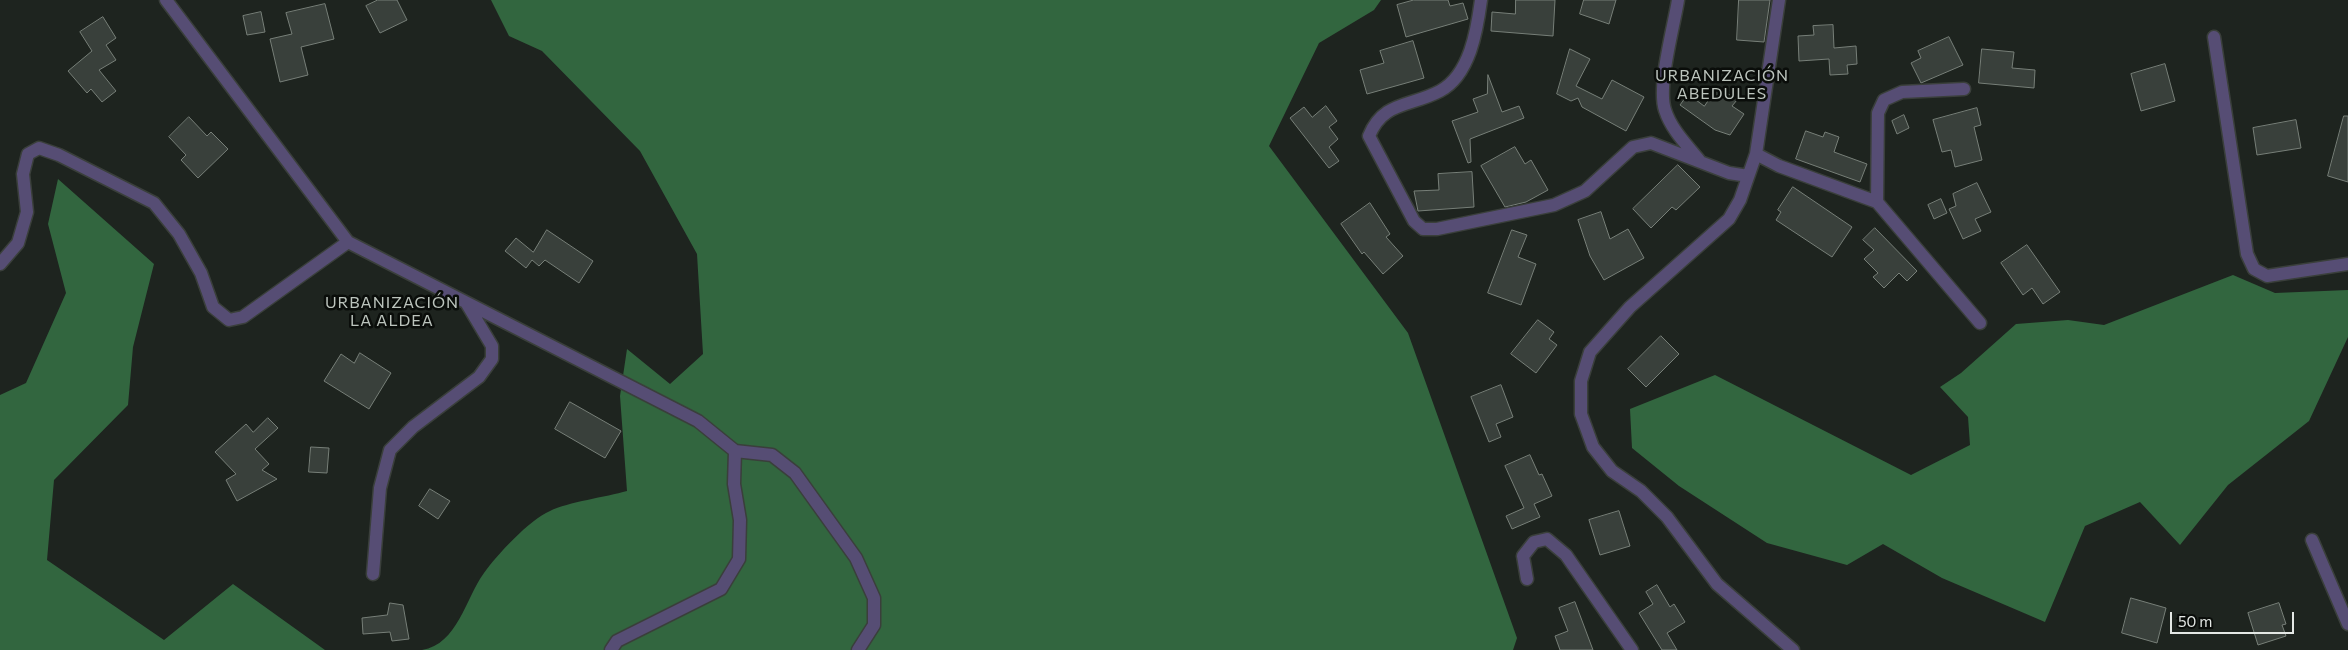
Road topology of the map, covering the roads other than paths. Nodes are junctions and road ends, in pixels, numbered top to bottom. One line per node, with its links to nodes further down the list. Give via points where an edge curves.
1 (166, 0): 11 (street)
2 (1480, 0): 8 (street, via 1474,44 1456,78 1442,91 1388,111 1375,122 1369,136 1414,221 1424,229 1438,229 1554,205 1585,191 1633,146 1651,143)
3 (1678, 0): 8 (street, via 1662,89 1664,109 1674,129)
4 (1779, 0): 7 (street)
5 (2214, 37): 13 (street, via 2247,254 2254,269 2267,276)
6 (1964, 89): 10 (street, via 1902,92 1884,100 1878,113)
7 (1756, 154): 9 (street); 10 (street, via 1779,166)
8 (1701, 161): 9 (street, via 1729,173)
9 (1748, 176): 24 (street, via 1740,200 1728,219 1630,307 1590,352 1580,381 1581,414 1593,447 1612,471 1641,491 1667,517 1717,584)
10 (1876, 202): 15 (street)
11 (348, 242): 12 (street, via 243,317 228,320 212,307 201,273 178,234 154,203 39,148 28,154 22,174 27,212 18,244); 14 (street)
12 (0, 264)
13 (2348, 264)
14 (466, 304): 16 (street, via 698,421); 18 (street, via 492,346 492,359 479,377 390,450 380,488)
15 (1980, 323)
16 (735, 451): 21 (street, via 739,560 721,589 617,641); 22 (street, via 772,455 795,473 856,558 874,598 874,625)
17 (2312, 540): 20 (street)
18 (373, 574)
19 (1527, 578): 23 (street, via 1523,556 1534,542 1547,539 1566,555)
20 (2348, 624)
21 (611, 650)
22 (858, 650)
23 (1632, 650)
24 (1792, 650)

